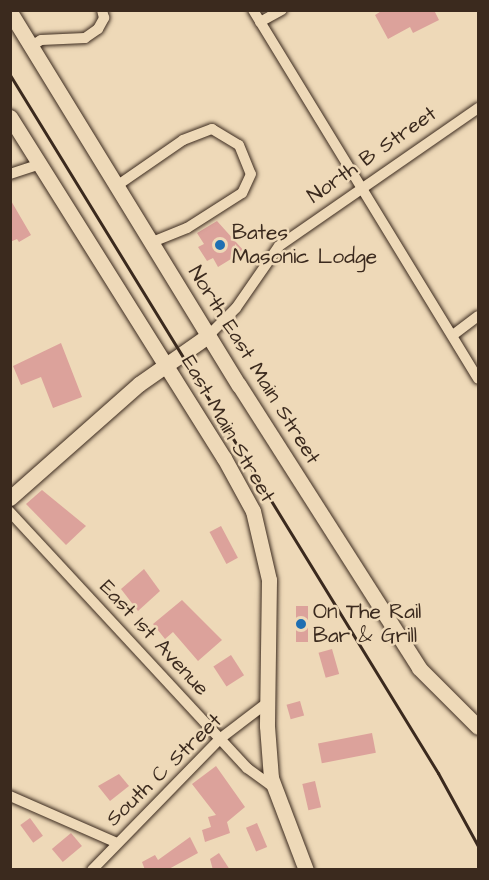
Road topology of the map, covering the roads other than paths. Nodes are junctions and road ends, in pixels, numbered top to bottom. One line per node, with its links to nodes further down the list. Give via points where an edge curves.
1 (102, 10): 6 (street, via 104,18 98,29 85,38 40,40)
2 (253, 10): 5 (street)
3 (282, 10): 5 (street)
4 (10, 12): 6 (street, North East Main Street)
5 (260, 22): 12 (street)
6 (33, 45): 11 (street, North East Main Street)
7 (478, 108): 12 (street, North B Street)
8 (10, 117): 9 (street, East Main Street)
9 (40, 164): 10 (street); 17 (street, East Main Street)
10 (10, 174)
11 (118, 185): 13 (street, North East Main Street); 13 (street, via 183,140 212,129 239,145 251,174 242,193 187,228)
12 (362, 187): 15 (street, North B Street, via 279,246 236,308); 16 (street)
13 (153, 242): 15 (street, North East Main Street)
14 (478, 316): 16 (street)
15 (209, 335): 17 (street, North B Street); 22 (street, North East Main Street, via 419,668)
16 (453, 335): 18 (street)
17 (166, 364): 19 (street, North B Street); 21 (street, East Main Street, via 243,489 261,536 269,580)
18 (478, 379)
19 (10, 498)
20 (10, 512): 23 (street, East 1st Avenue)
21 (267, 703): 23 (street, South C Street); 24 (street, East Main Street)
22 (475, 718)
23 (221, 738): 24 (street, East 1st Avenue, via 247,768); 26 (street, South C Street)
24 (273, 787): 28 (street, East Main Street)
25 (10, 796): 26 (street)
26 (117, 843): 27 (street, South C Street)
27 (92, 870)
28 (306, 870)

